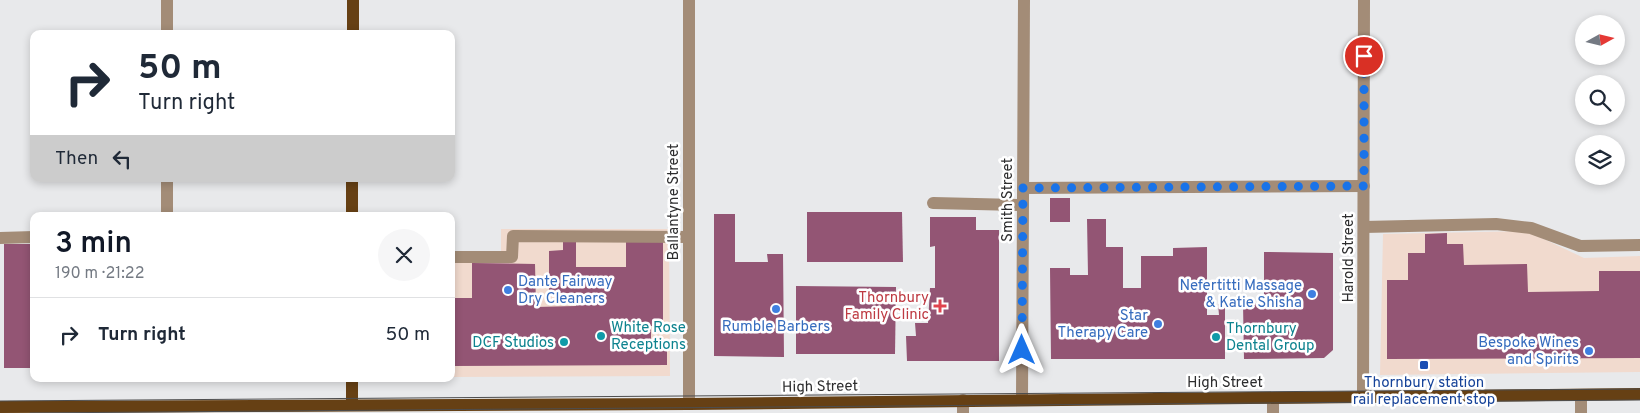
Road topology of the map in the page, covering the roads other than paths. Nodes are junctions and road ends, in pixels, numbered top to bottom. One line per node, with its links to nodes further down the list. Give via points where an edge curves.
1 (167, 0): 6 (street)
2 (353, 0): 7 (main road)
3 (689, 0): 18 (street, Ballantyne Street)
4 (1024, 0): 11 (street, Smith Street)
5 (1364, 0): 10 (street, Harold Street)
6 (167, 30)
7 (353, 30)
8 (167, 182): 14 (street)
9 (352, 182): 15 (main road)
10 (1364, 186): 11 (street); 16 (street, Harold Street)
11 (1023, 188): 13 (street, Smith Street)
12 (933, 203): 13 (street)
13 (1023, 205): 27 (street, Smith Street)
14 (167, 212)
15 (352, 212)
16 (1364, 227): 20 (street, via 1496,224 1531,228 1580,246); 25 (street, Harold Street)
17 (30, 237): 19 (street)
18 (689, 237): 21 (street, via 513,236 512,257); 28 (street, Ballantyne Street)
19 (0, 238)
20 (1640, 245)
21 (455, 257)
22 (352, 382): 32 (main road)
23 (1640, 394): 24 (main road, High Street)
24 (1581, 395): 25 (main road, High Street); 34 (street)
25 (1363, 397): 26 (main road, High Street)
26 (1273, 398): 27 (main road, High Street); 33 (street)
27 (1022, 400): 30 (main road, High Street)
28 (689, 404): 30 (main road, High Street); 31 (main road, High Street)
29 (0, 407): 32 (main road, High Street)
30 (963, 407)
31 (659, 408): 32 (main road, High Street)
32 (352, 409)
33 (1273, 413)
34 (1581, 413)

